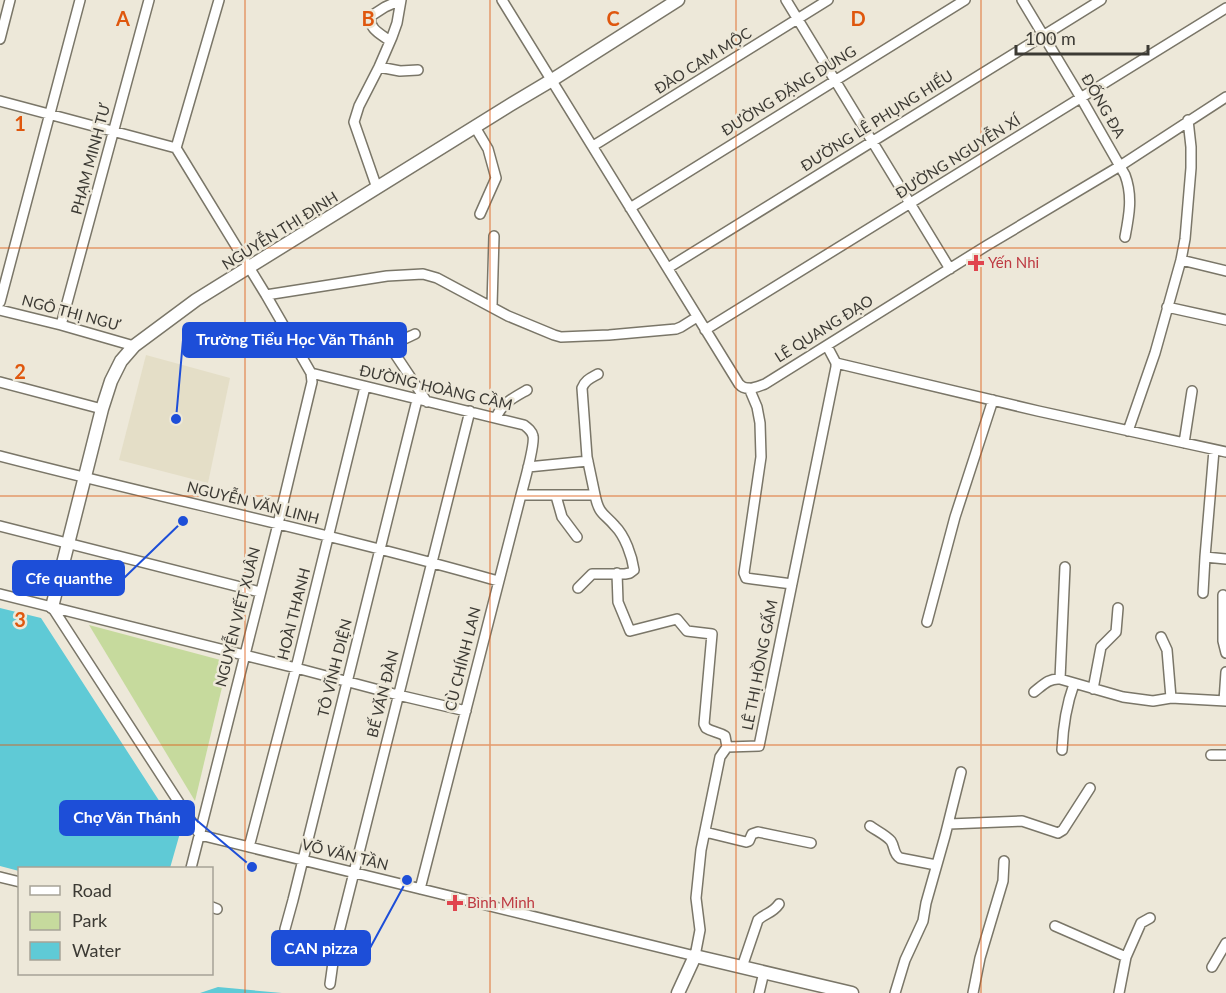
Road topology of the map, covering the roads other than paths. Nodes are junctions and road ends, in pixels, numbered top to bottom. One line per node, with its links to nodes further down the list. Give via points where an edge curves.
1 (10, 0): 14 (street)
2 (81, 0): 24 (street)
3 (149, 0): 27 (street, PHẠM MINH TƯ)
4 (219, 0): 30 (street)
5 (502, 0): 19 (street)
6 (678, 0): 19 (street, NGUYỄN THỊ ĐỊNH)
7 (786, 0): 13 (street)
8 (828, 0): 13 (street, ĐÀO CAM MỘC)
9 (965, 0): 20 (street, ĐƯỜNG ĐẶNG DUNG)
10 (1022, 0): 15 (street, ĐỐNG ĐA)
11 (1101, 0): 15 (street, ĐƯỜNG LÊ PHỤNG HIỂU)
12 (1226, 8): 22 (street, ĐƯỜNG NGUYỄN XÍ)
13 (797, 18): 20 (street); 29 (street, ĐÀO CAM MỘC)
14 (1, 32)
15 (1044, 35): 22 (street, ĐỐNG ĐA); 28 (street, ĐƯỜNG LÊ PHỤNG HIỂU)
16 (390, 41): 17 (street)
17 (379, 67): 18 (street); 32 (street, via 354,122)
18 (418, 70)
19 (552, 80): 26 (street, NGUYỄN THỊ ĐỊNH); 29 (street)
20 (835, 80): 28 (street); 34 (street, ĐƯỜNG ĐẶNG DUNG)
21 (1226, 97): 25 (street, LÊ QUANG ĐẠO)
22 (1081, 98): 31 (street, ĐỐNG ĐA); 33 (street, ĐƯỜNG NGUYỄN XÍ)
23 (0, 102): 24 (street)
24 (49, 115): 27 (street); 44 (street)
25 (1188, 120): 31 (street, LÊ QUANG ĐẠO); 38 (street, via 1191,168)
26 (475, 127): 32 (street, NGUYỄN THỊ ĐỊNH); 35 (street, via 488,149 496,178)
27 (113, 132): 30 (street); 50 (street, PHẠM MINH TƯ)
28 (873, 142): 33 (street); 40 (street, ĐƯỜNG LÊ PHỤNG HIỂU)
29 (593, 146): 34 (street)
30 (177, 148): 39 (street)
31 (1120, 166): 37 (street, ĐỐNG ĐA, via 1130,198); 41 (street, LÊ QUANG ĐẠO)
32 (377, 188): 39 (street, NGUYỄN THỊ ĐỊNH)
33 (910, 204): 41 (street); 51 (street, ĐƯỜNG NGUYỄN XÍ)
34 (630, 207): 40 (street)
35 (480, 214)
36 (494, 236): 45 (street)
37 (1125, 237)
38 (1181, 261): 42 (street); 46 (street)
39 (249, 268): 43 (street); 53 (street, NGUYỄN THỊ ĐỊNH, via 196,300)
40 (668, 268): 48 (street)
41 (950, 269): 54 (street, LÊ QUANG ĐẠO)
42 (1226, 271)
43 (267, 295): 45 (street, via 423,274); 56 (street)
44 (0, 302)
45 (492, 306): 48 (street, via 561,337 676,329)
46 (1167, 307): 49 (street); 69 (street)
47 (0, 310): 50 (street, NGÔ THỊ NGƯ)
48 (697, 317): 51 (street)
49 (1226, 320)
50 (61, 325): 53 (street, NGÔ THỊ NGƯ)
51 (705, 330): 60 (street, via 739,384)
52 (416, 334): 65 (street, via 397,343 393,351)
53 (134, 346): 66 (street, NGUYỄN THỊ ĐỊNH, via 121,361)
54 (827, 346): 55 (street); 60 (street, LÊ QUANG ĐẠO, via 765,384)
55 (836, 363): 64 (street); 93 (street, LÊ THỊ HỒNG GẤM)
56 (311, 373): 59 (street, ĐƯỜNG HOÀNG CẦM); 81 (street, NGUYỄN VIẾT XUÂN)
57 (598, 374): 75 (street, via 582,388)
58 (0, 382): 66 (street)
59 (365, 387): 63 (street, ĐƯỜNG HOÀNG CẦM); 83 (street, HOÀI THANH)
60 (749, 388): 93 (street, via 760,423 760,471 744,573 746,578)
61 (527, 390): 68 (street, via 507,402)
62 (1192, 391): 71 (street)
63 (417, 400): 65 (street, ĐƯỜNG HOÀNG CẦM); 86 (street, TÔ VĨNH DIỆN)
64 (993, 400): 69 (street); 101 (street, via 955,517)
65 (427, 402): 67 (street, ĐƯỜNG HOÀNG CẦM)
66 (102, 409): 77 (street, NGUYỄN THỊ ĐỊNH)
67 (470, 411): 68 (street, ĐƯỜNG HOÀNG CẦM); 89 (street, BẾ VĂN ĐÀN)
68 (496, 417): 70 (street, ĐƯỜNG HOÀNG CẦM, via 524,425)
69 (1128, 431): 71 (street)
70 (534, 436): 76 (street, CÙ CHÍNH LAN)
71 (1184, 443): 72 (street)
72 (1214, 450): 73 (street); 87 (street)
73 (1226, 452)
74 (0, 456): 77 (street, NGUYỄN VĂN LINH)
75 (588, 461): 76 (street); 79 (street)
76 (528, 467): 78 (street, CÙ CHÍNH LAN)
77 (83, 477): 81 (street, NGUYỄN VĂN LINH); 85 (street, NGUYỄN THỊ ĐỊNH)
78 (521, 495): 80 (street); 92 (street, CÙ CHÍNH LAN)
79 (595, 495): 80 (street); 91 (street, via 599,510 618,529 633,562 634,570 630,573)
80 (556, 496): 84 (street, via 562,517)
81 (278, 524): 83 (street, NGUYỄN VĂN LINH); 95 (street, NGUYỄN VIẾT XUÂN)
82 (0, 526): 85 (street)
83 (329, 536): 86 (street, NGUYỄN VĂN LINH); 105 (street, HOÀI THANH)
84 (576, 537)
85 (67, 543): 95 (street); 99 (street, NGUYỄN THỊ ĐỊNH)
86 (380, 549): 89 (street, NGUYỄN VĂN LINH); 108 (street, TÔ VĨNH DIỆN)
87 (1205, 557): 88 (street); 97 (street)
88 (1226, 559)
89 (432, 562): 92 (street, NGUYỄN VĂN LINH); 112 (street, BẾ VĂN ĐÀN)
90 (1065, 567): 107 (street)
91 (617, 573): 94 (street, via 592,574); 116 (street, via 618,602 630,631 677,619 687,631 712,634 704,724 710,731 725,736)
92 (498, 581): 115 (street, CÙ CHÍNH LAN)
93 (792, 584): 116 (street, LÊ THỊ HỒNG GẤM, via 759,746)
94 (578, 588)
95 (260, 592): 104 (street, NGUYỄN VIẾT XUÂN)
96 (0, 594): 99 (street)
97 (1203, 594)
98 (1223, 595): 103 (street)
99 (52, 607): 104 (street); 125 (street)
100 (1118, 608): 110 (street, via 1116,632 1101,647)
101 (927, 622)
102 (1161, 637): 113 (street, via 1167,650)
103 (1226, 653)
104 (244, 655): 105 (street); 125 (street, NGUYỄN VIẾT XUÂN)
105 (296, 668): 108 (street); 127 (street, HOÀI THANH)
106 (1226, 672): 114 (street)
107 (1060, 679): 109 (street); 111 (street, via 1053,678)
108 (347, 681): 112 (street); 128 (street, TÔ VĨNH DIỆN)
109 (1074, 684): 110 (street); 117 (street, via 1064,722)
110 (1093, 689): 113 (street, via 1154,701)
111 (1034, 692)
112 (398, 695): 115 (street); 132 (street, BẾ VĂN ĐÀN)
113 (1171, 698): 114 (street)
114 (1225, 701)
115 (466, 711): 135 (street, CÙ CHÍNH LAN)
116 (727, 747): 124 (street, LÊ THỊ HỒNG GẤM, via 720,757)
117 (1062, 750)
118 (1211, 755): 119 (street)
119 (1226, 755)
120 (961, 772): 122 (street)
121 (1090, 788): 122 (street, via 1058,833 1022,821)
122 (948, 824): 130 (street)
123 (870, 826): 130 (street, via 889,839 900,858)
124 (705, 832): 126 (street, via 747,842 758,832); 141 (street, LÊ THỊ HỒNG GẤM, via 696,898 700,930)
125 (200, 835): 127 (street, VÕ VĂN TẦN); 131 (street, NGUYỄN VIẾT XUÂN)
126 (812, 843)
127 (249, 847): 128 (street, VÕ VĂN TẦN)
128 (303, 860): 132 (street, VÕ VĂN TẦN); 140 (street, TÔ VĨNH DIỆN)
129 (1004, 861): 151 (street, via 1003,881)
130 (936, 865): 150 (street, via 923,921)
131 (191, 867)
132 (353, 873): 135 (street, VÕ VĂN TẦN); 146 (street, BẾ VĂN ĐÀN)
133 (0, 877): 134 (street)
134 (18, 882)
135 (420, 889): 141 (street, VÕ VĂN TẦN)
136 (779, 904): 143 (street, via 758,920)
137 (1150, 918): 142 (street, via 1141,923)
138 (1055, 926): 142 (street)
139 (1226, 943): 144 (street)
140 (284, 944)
141 (695, 957): 143 (street, VÕ VĂN TẦN); 147 (street, LÊ THỊ HỒNG GẤM)
142 (1126, 957): 152 (street)
143 (742, 967): 145 (street, VÕ VĂN TẦN)
144 (1212, 968)
145 (764, 972): 148 (street); 149 (street, VÕ VĂN TẦN)
146 (330, 984)
147 (678, 993)
148 (759, 993)
149 (852, 993)
150 (895, 993)
151 (973, 993)
152 (1119, 993)

